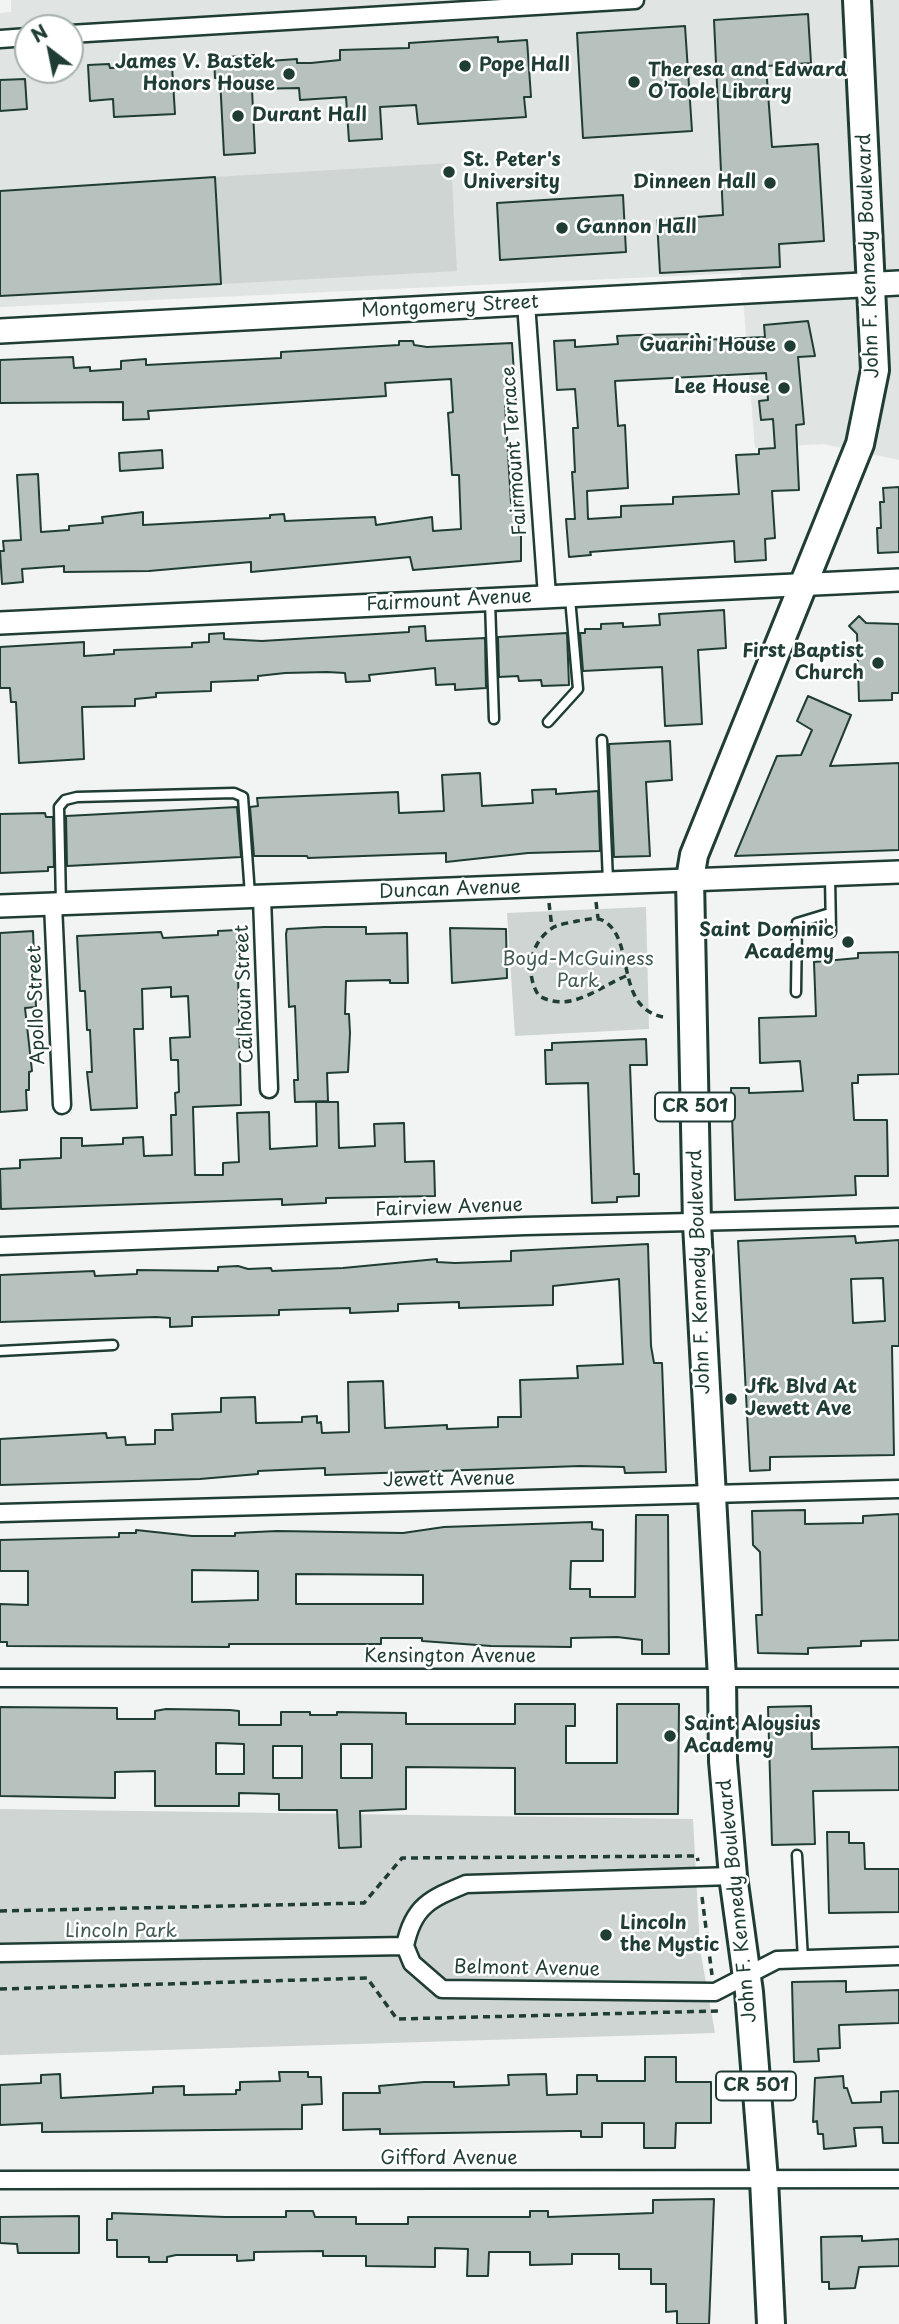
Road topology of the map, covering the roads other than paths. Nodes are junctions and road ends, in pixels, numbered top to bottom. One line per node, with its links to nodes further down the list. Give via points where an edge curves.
1 (635, 0): 3 (street)
2 (857, 0): 5 (main road, John F. Kennedy Boulevard / CR 501)
3 (84, 33)
4 (899, 283): 5 (main road, Montgomery Street)
5 (871, 285): 6 (main road, Montgomery Street); 9 (main road, John F. Kennedy Boulevard / CR 501, via 872,399 860,444)
6 (526, 303): 7 (main road, Montgomery Street); 11 (street, Fairmount Terrace)
7 (0, 331)
8 (899, 580): 9 (street, Fairmount Avenue)
9 (802, 585): 10 (street, Fairmount Avenue); 19 (main road, John F. Kennedy Boulevard / CR 501, via 694,855)
10 (570, 595): 11 (street, Fairmount Avenue); 15 (lane, via 578,689)
11 (547, 596): 12 (street, Fairmount Avenue)
12 (490, 599): 13 (street, Fairmount Avenue); 14 (lane)
13 (0, 622)
14 (494, 719)
15 (548, 722)
16 (602, 740): 20 (lane)
17 (899, 872): 18 (street, Duncan Avenue)
18 (830, 874): 19 (street, Duncan Avenue); 24 (lane)
19 (690, 879): 20 (street, Duncan Avenue); 30 (main road, John F. Kennedy Boulevard / CR 501)
20 (608, 884): 21 (street, Duncan Avenue)
21 (256, 898): 22 (street, Duncan Avenue); 22 (lane, via 243,797 234,793 77,797 60,807); 27 (street, Calhoun Street)
22 (57, 904): 23 (street, Duncan Avenue); 28 (street, Apollo Street)
23 (0, 906)
24 (830, 913): 25 (lane); 26 (lane, via 797,923)
25 (831, 932)
26 (796, 992)
27 (269, 1089)
28 (62, 1105)
29 (899, 1217): 30 (street, Fairview Avenue)
30 (697, 1224): 31 (street, Fairview Avenue, via 514,1226); 35 (main road, John F. Kennedy Boulevard / CR 501)
31 (0, 1246)
32 (113, 1345): 33 (lane)
33 (0, 1351)
34 (899, 1489): 35 (street, Jewett Avenue)
35 (710, 1494): 36 (street, Jewett Avenue); 38 (main road, John F. Kennedy Boulevard / CR 501)
36 (0, 1513)
37 (0, 1678): 38 (street, Kensington Avenue)
38 (722, 1678): 39 (street, Kensington Avenue); 41 (main road, John F. Kennedy Boulevard / CR 501, via 723,1761)
39 (899, 1678)
40 (797, 1855): 45 (lane)
41 (733, 1876): 42 (street, via 466,1884 432,1898 410,1920); 46 (main road, John F. Kennedy Boulevard / CR 501)
42 (405, 1946): 43 (street); 46 (street, Belmont Avenue, via 412,1963 442,1989 715,1992)
43 (0, 1953)
44 (899, 1956): 45 (street, Belmont Avenue)
45 (803, 1959): 46 (street, Belmont Avenue, via 777,1960)
46 (747, 1974): 47 (main road, John F. Kennedy Boulevard / CR 501)
47 (764, 2179): 48 (street, Gifford Avenue); 49 (street, Gifford Avenue); 50 (main road, John F. Kennedy Boulevard / CR 501)
48 (899, 2179)
49 (0, 2180)
50 (771, 2324)

